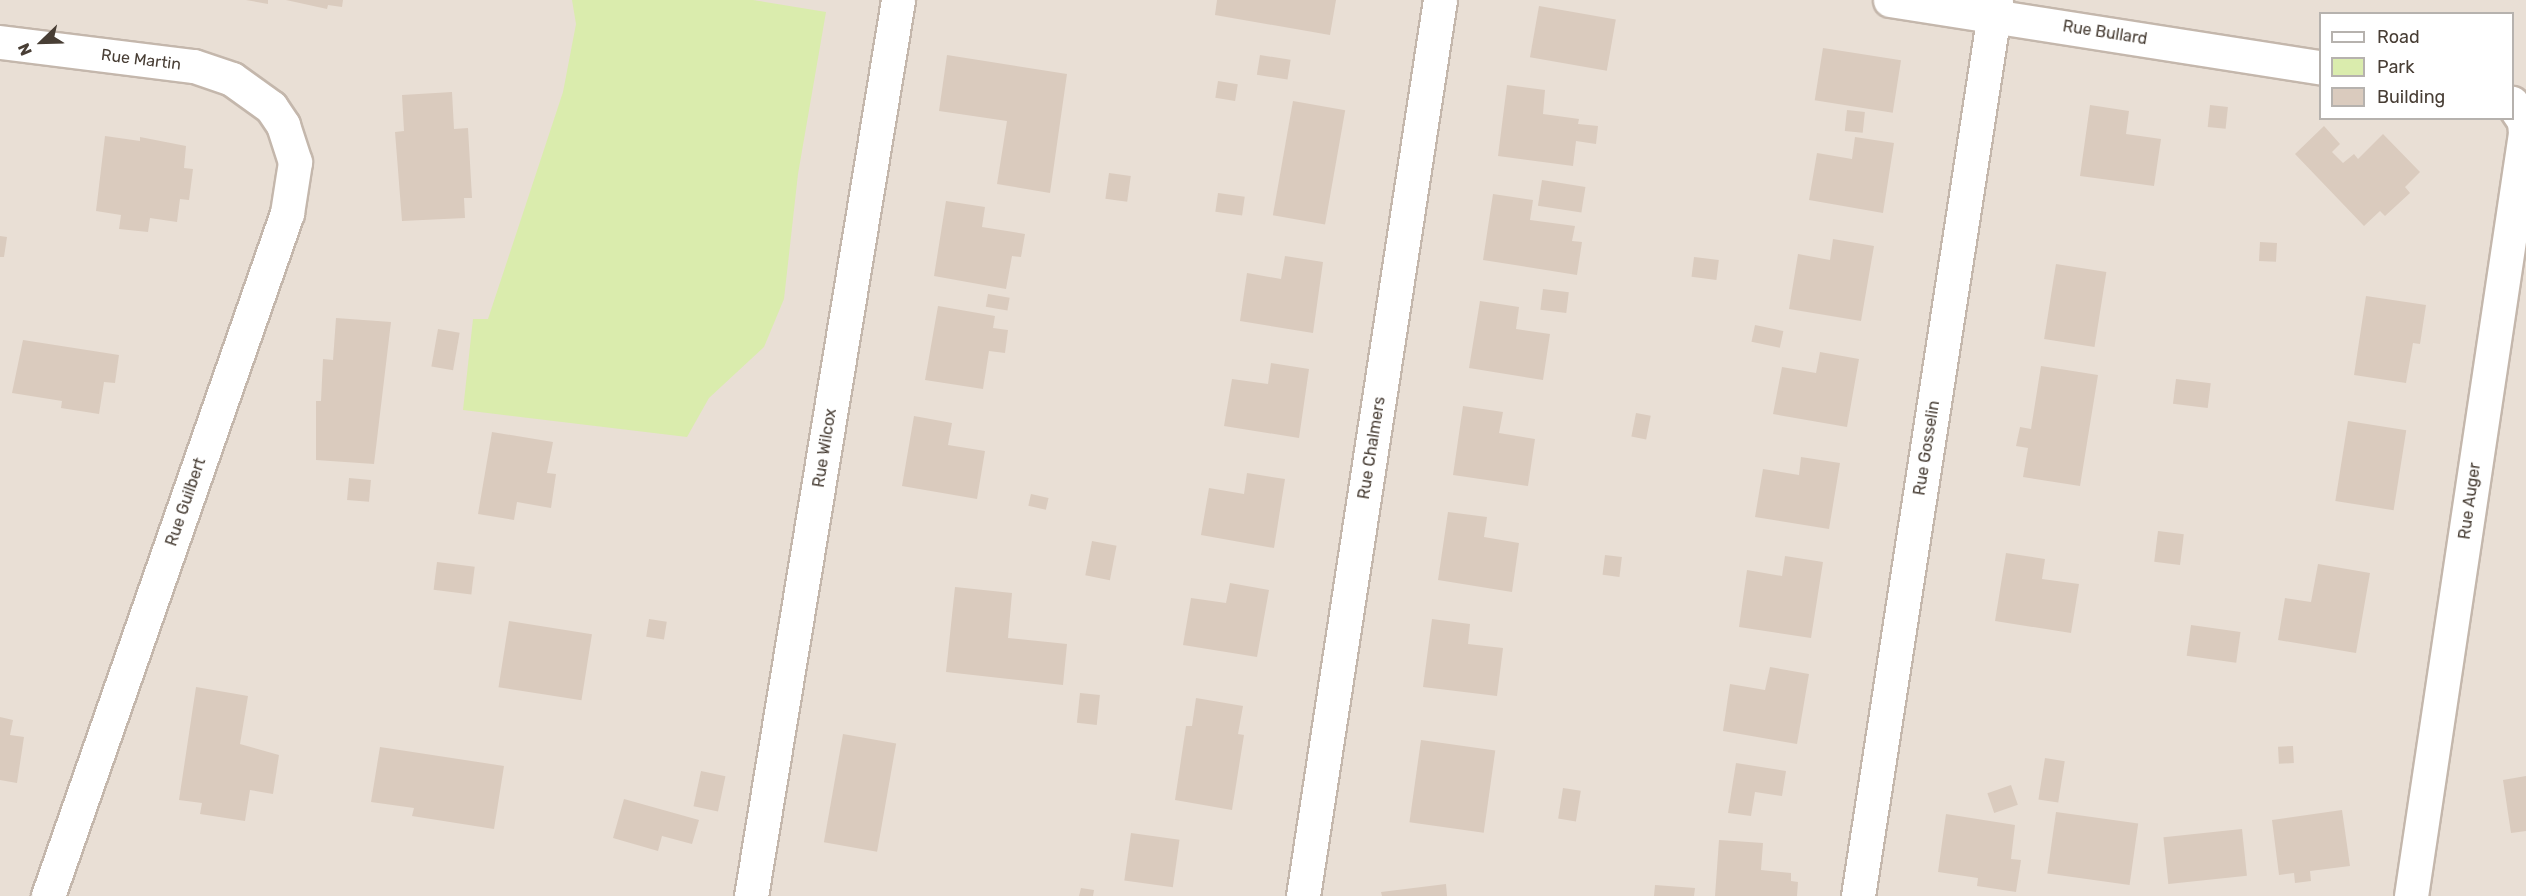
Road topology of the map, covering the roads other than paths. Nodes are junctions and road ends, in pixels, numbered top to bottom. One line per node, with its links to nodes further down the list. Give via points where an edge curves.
1 (898, 0): 10 (street, Rue Wilcox)
2 (1440, 0): 11 (street, Rue Chalmers)
3 (1890, 0): 4 (street, Rue Bullard)
4 (1995, 8): 6 (street, Rue Bullard); 12 (street, Rue Gosselin)
5 (0, 42): 8 (street, Rue Martin, via 194,66 232,79)
6 (2319, 67)
7 (2515, 105): 13 (street, Rue Auger, via 2524,121 2525,133)
8 (271, 107): 9 (street, Rue Guilbert, via 283,125 294,162 287,213)
9 (48, 896)
10 (751, 896)
11 (1303, 896)
12 (1858, 896)
13 (2411, 896)

